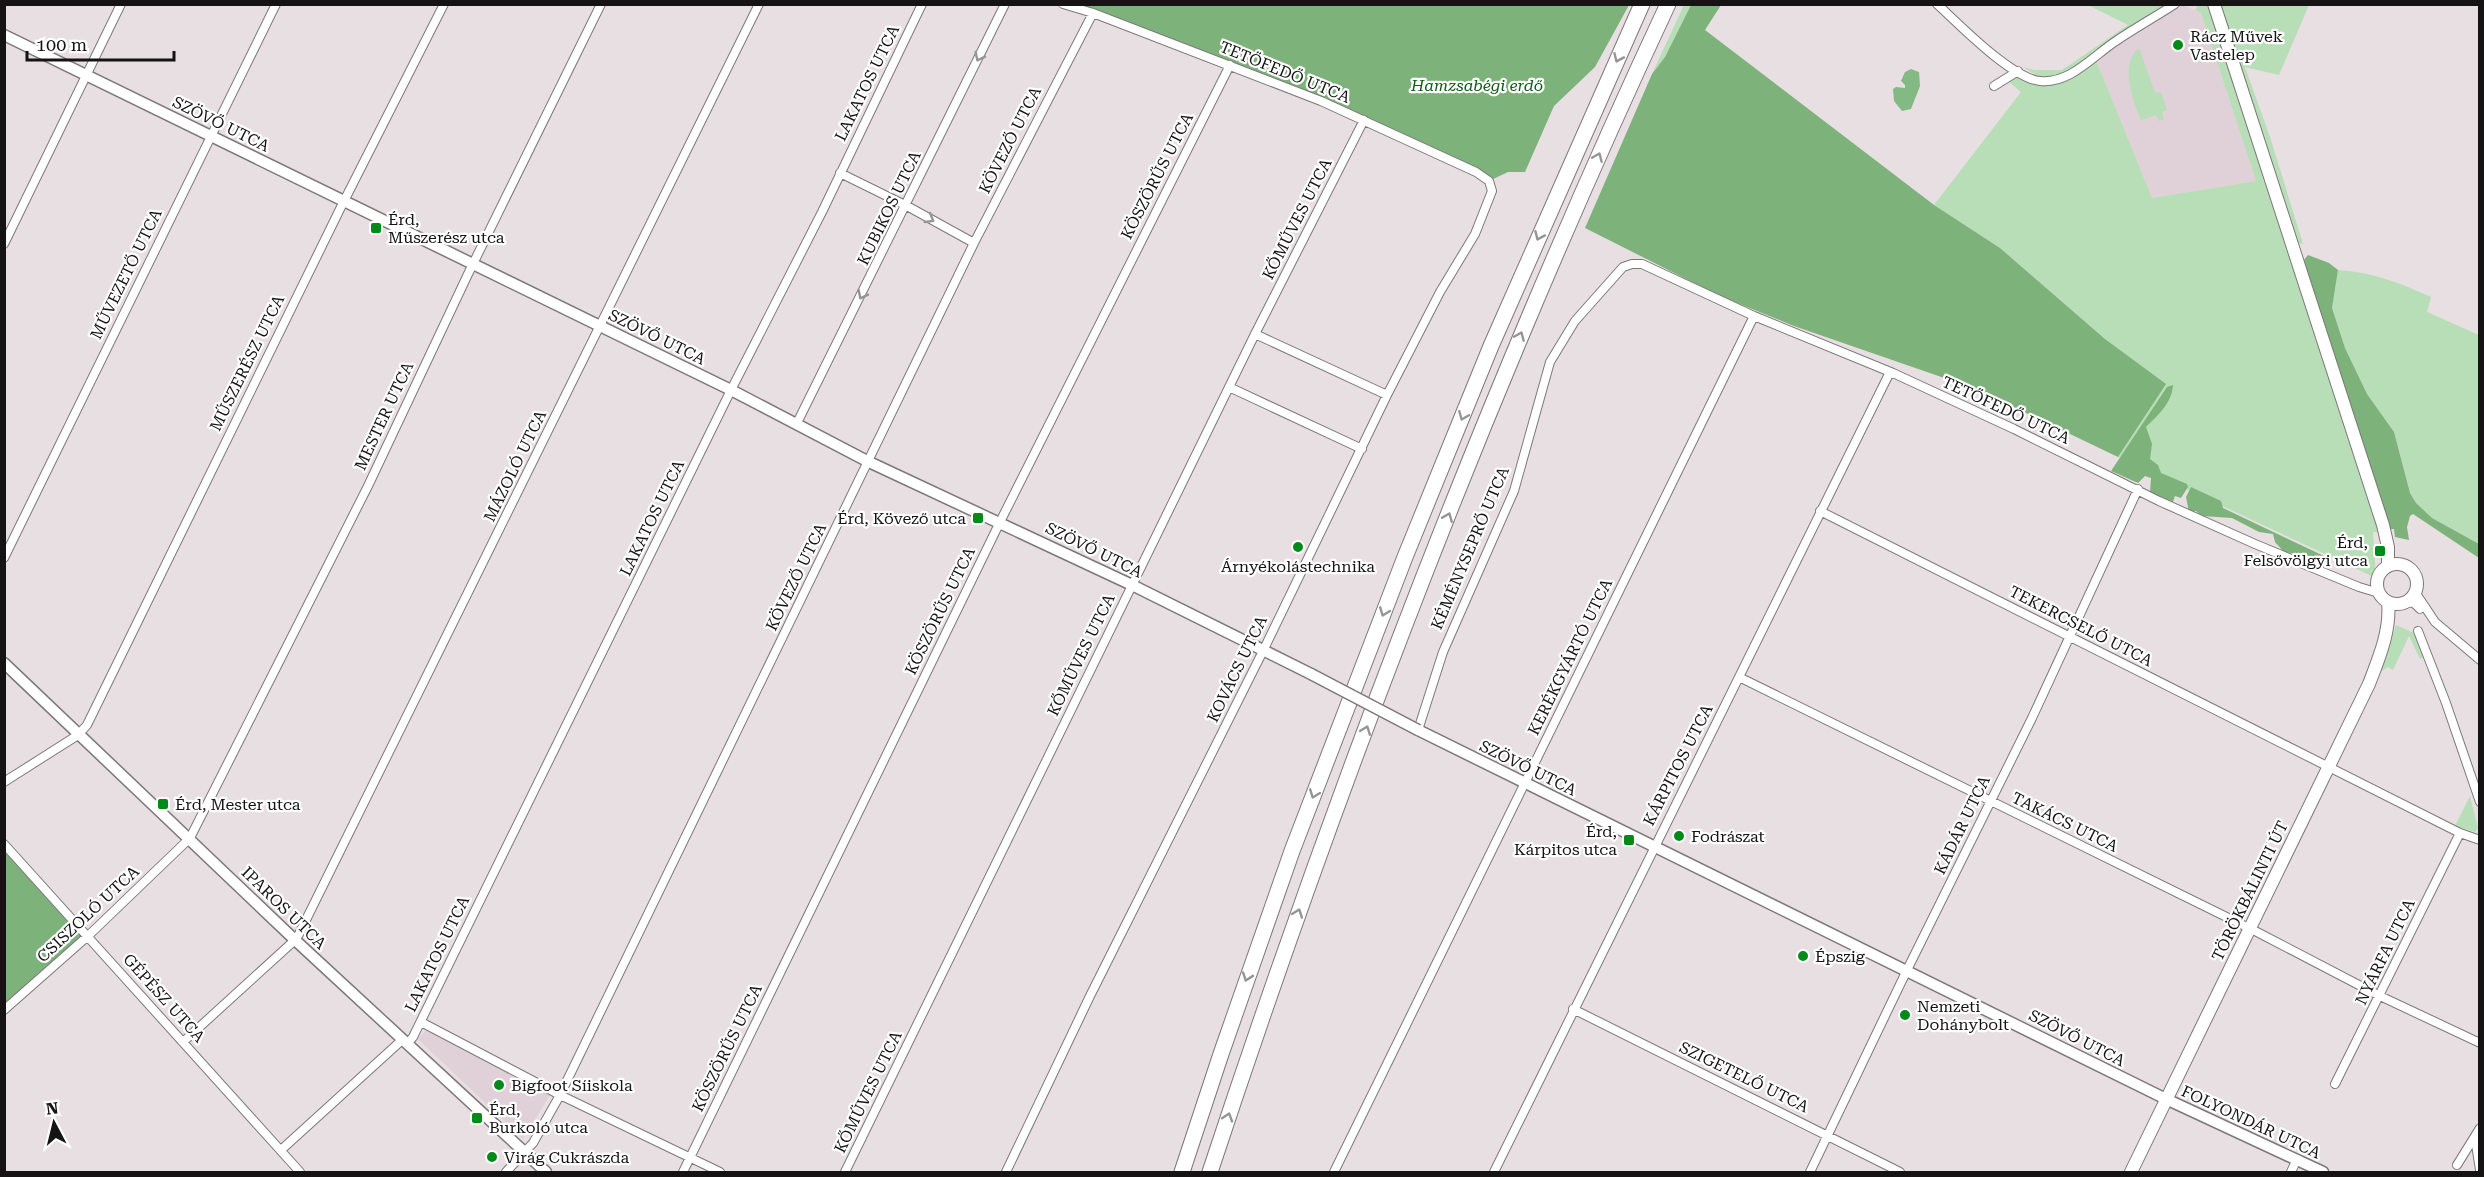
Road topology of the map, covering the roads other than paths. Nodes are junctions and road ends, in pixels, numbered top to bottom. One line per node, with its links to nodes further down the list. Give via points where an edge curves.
1 (121, 4): 18 (street)
2 (276, 4): 21 (street, MŰVEZETŐ UTCA)
3 (444, 4): 24 (street, MŰSZERÉSZ UTCA)
4 (601, 4): 29 (street, MESTER UTCA)
5 (759, 4): 31 (street, MÁZOLÓ UTCA)
6 (922, 4): 22 (street, LAKATOS UTCA)
7 (1005, 4): 25 (street, KUBIKOS UTCA, one-way to 25)
8 (1063, 4): 14 (street, TETŐFEDŐ UTCA)
9 (1642, 4): 98 (highway, one-way to 98, via 1491,346 1405,557 1292,851)
10 (1668, 4): 99 (highway, one-way to 10, via 1295,919 1426,572 1519,340)
11 (1937, 4): 17 (street, via 1972,37)
12 (2175, 4): 17 (street, via 2064,76 2039,81)
13 (2214, 4): 44 (main road, via 2381,517)
14 (1093, 13): 16 (street, TETŐFEDŐ UTCA); 26 (street, KÖVEZŐ UTCA)
15 (4, 35): 18 (street, SZÖVŐ UTCA)
16 (1230, 65): 20 (street, TETŐFEDŐ UTCA); 42 (street, KÖSZÖRŰS UTCA)
17 (2018, 71): 19 (street)
18 (86, 75): 21 (street, SZÖVŐ UTCA); 27 (street)
19 (1994, 86)
20 (1364, 120): 23 (street, TETŐFEDŐ UTCA); 32 (street, KŐMŰVES UTCA)
21 (210, 135): 24 (street, SZÖVŐ UTCA); 43 (street, MŰVEZETŐ UTCA)
22 (840, 173): 25 (street); 35 (street, LAKATOS UTCA)
23 (1489, 181): 36 (street, KOVÁCS UTCA, via 1491,199 1475,234 1440,292)
24 (344, 201): 29 (street, SZÖVŐ UTCA); 56 (street, MŰSZERÉSZ UTCA, via 87,725)
25 (907, 206): 26 (street, one-way to 26); 37 (street, KUBIKOS UTCA, one-way to 37)
26 (974, 243): 39 (street, KÖVEZŐ UTCA)
27 (4, 244)
28 (1632, 264): 30 (street, TETŐFEDŐ UTCA, via 1642,264); 55 (street, KÉMÉNYSEPRŐ UTCA, via 1623,267 1575,321 1550,362 1514,491 1443,652)
29 (473, 265): 31 (street, SZÖVŐ UTCA); 64 (street, MESTER UTCA, via 368,486)
30 (1754, 316): 33 (street, TETŐFEDŐ UTCA); 59 (street, KERÉKGYÁRTÓ UTCA)
31 (601, 326): 35 (street, SZÖVŐ UTCA); 70 (street, MÁZOLÓ UTCA)
32 (1255, 334): 34 (street, KŐMŰVES UTCA); 36 (street)
33 (1890, 372): 40 (street, TETŐFEDŐ UTCA); 41 (street, KÁRPITOS UTCA)
34 (1229, 387): 38 (street); 45 (street, KŐMŰVES UTCA)
35 (731, 390): 37 (street, SZÖVŐ UTCA); 75 (street, LAKATOS UTCA)
36 (1387, 396): 38 (street, KOVÁCS UTCA)
37 (797, 423): 39 (street, SZÖVŐ UTCA)
38 (1362, 448): 51 (street, KOVÁCS UTCA)
39 (868, 462): 42 (street, SZÖVŐ UTCA); 80 (street, KÖVEZŐ UTCA)
40 (2138, 489): 46 (street, TETŐFEDŐ UTCA, via 2255,544); 50 (street, KÁDÁR UTCA)
41 (1820, 511): 50 (street, TEKERCSELŐ UTCA); 54 (street, KÁRPITOS UTCA)
42 (1000, 522): 45 (street, SZÖVŐ UTCA); 87 (street, KÖSZÖRŰS UTCA)
43 (4, 558)
44 (2393, 565): 46 (main road, via 2379,574); 47 (main road, via 2408,567 2415,574 2417,586)
45 (1132, 585): 51 (street, SZÖVŐ UTCA); 96 (street, KŐMŰVES UTCA)
46 (2377, 592): 47 (main road); 48 (main road, TÖRÖKBÁLINTI ÚT)
47 (2408, 599): 48 (main road, TÖRÖKBÁLINTI ÚT); 52 (street)
48 (2389, 620): 57 (main road, TÖRÖKBÁLINTI ÚT, via 2369,684)
49 (2418, 631): 60 (street)
50 (2069, 637): 57 (street, TEKERCSELŐ UTCA); 61 (street, KÁDÁR UTCA)
51 (1264, 649): 55 (street, SZÖVŐ UTCA, bridge); 97 (street, KOVÁCS UTCA)
52 (2480, 660)
53 (4, 663): 56 (street, IPAROS UTCA)
54 (1739, 677): 61 (street, TAKÁCS UTCA); 67 (street, KÁRPITOS UTCA)
55 (1418, 730): 59 (street, SZÖVŐ UTCA)
56 (78, 735): 58 (street); 64 (street, IPAROS UTCA)
57 (2329, 767): 63 (street, TEKERCSELŐ UTCA); 68 (main road, TÖRÖKBÁLINTI ÚT)
58 (4, 782)
59 (1525, 783): 67 (street, SZÖVŐ UTCA); 100 (street, KERÉKGYÁRTÓ UTCA)
60 (2478, 787): 62 (street)
61 (1990, 802): 68 (street, TAKÁCS UTCA); 71 (street, KÁDÁR UTCA)
62 (2480, 802)
63 (2460, 833): 65 (street, TEKERCSELŐ UTCA); 72 (street, NYÁRFA UTCA)
64 (190, 838): 69 (street, CSISZOLÓ UTCA); 70 (street, IPAROS UTCA)
65 (2480, 840)
66 (4, 844): 69 (street, GÉPÉSZ UTCA)
67 (1654, 846): 71 (street, SZÖVŐ UTCA); 74 (street, KÁRPITOS UTCA)
68 (2249, 928): 72 (street, TAKÁCS UTCA); 81 (main road, TÖRÖKBÁLINTI ÚT)
69 (89, 935): 73 (street, CSISZOLÓ UTCA); 76 (street, GÉPÉSZ UTCA)
70 (295, 940): 76 (street); 77 (street, IPAROS UTCA)
71 (1907, 970): 81 (street, SZÖVŐ UTCA); 83 (street, KÁDÁR UTCA)
72 (2380, 996): 78 (street, TAKÁCS UTCA); 79 (street, NYÁRFA UTCA)
73 (4, 1010)
74 (1573, 1010): 83 (street, SZIGETELŐ UTCA); 101 (street, KÁRPITOS UTCA)
75 (421, 1022): 77 (street, LAKATOS UTCA); 80 (street)
76 (183, 1042): 85 (street, GÉPÉSZ UTCA)
77 (404, 1042): 85 (street, LAKATOS UTCA); 86 (street, IPAROS UTCA)
78 (2480, 1043)
79 (2336, 1084)
80 (560, 1095): 86 (street, KÖVEZŐ UTCA); 87 (street)
81 (2166, 1099): 88 (street, FOLYONDÁR UTCA); 104 (main road, TÖRÖKBÁLINTI ÚT)
82 (2480, 1128): 84 (street)
83 (1829, 1136): 102 (street, KÁDÁR UTCA); 103 (street, SZIGETELŐ UTCA)
84 (2475, 1138): 89 (street); 90 (street)
85 (280, 1150): 91 (street, GÉPÉSZ UTCA)
86 (525, 1153): 92 (street, KÖVEZŐ UTCA); 93 (street, IPAROS UTCA)
87 (690, 1157): 94 (street, KÖSZÖRŰS UTCA); 95 (street)
88 (2297, 1159): 105 (street); 106 (street, FOLYONDÁR UTCA)
89 (2457, 1164)
90 (2480, 1170)
91 (300, 1173)
92 (506, 1173)
93 (546, 1173)
94 (683, 1173)
95 (720, 1173)
96 (845, 1173)
97 (1006, 1173)
98 (1182, 1173)
99 (1210, 1173)
100 (1334, 1173)
101 (1494, 1173)
102 (1810, 1173)
103 (1900, 1173)
104 (2131, 1173)
105 (2291, 1173)
106 (2324, 1173)

